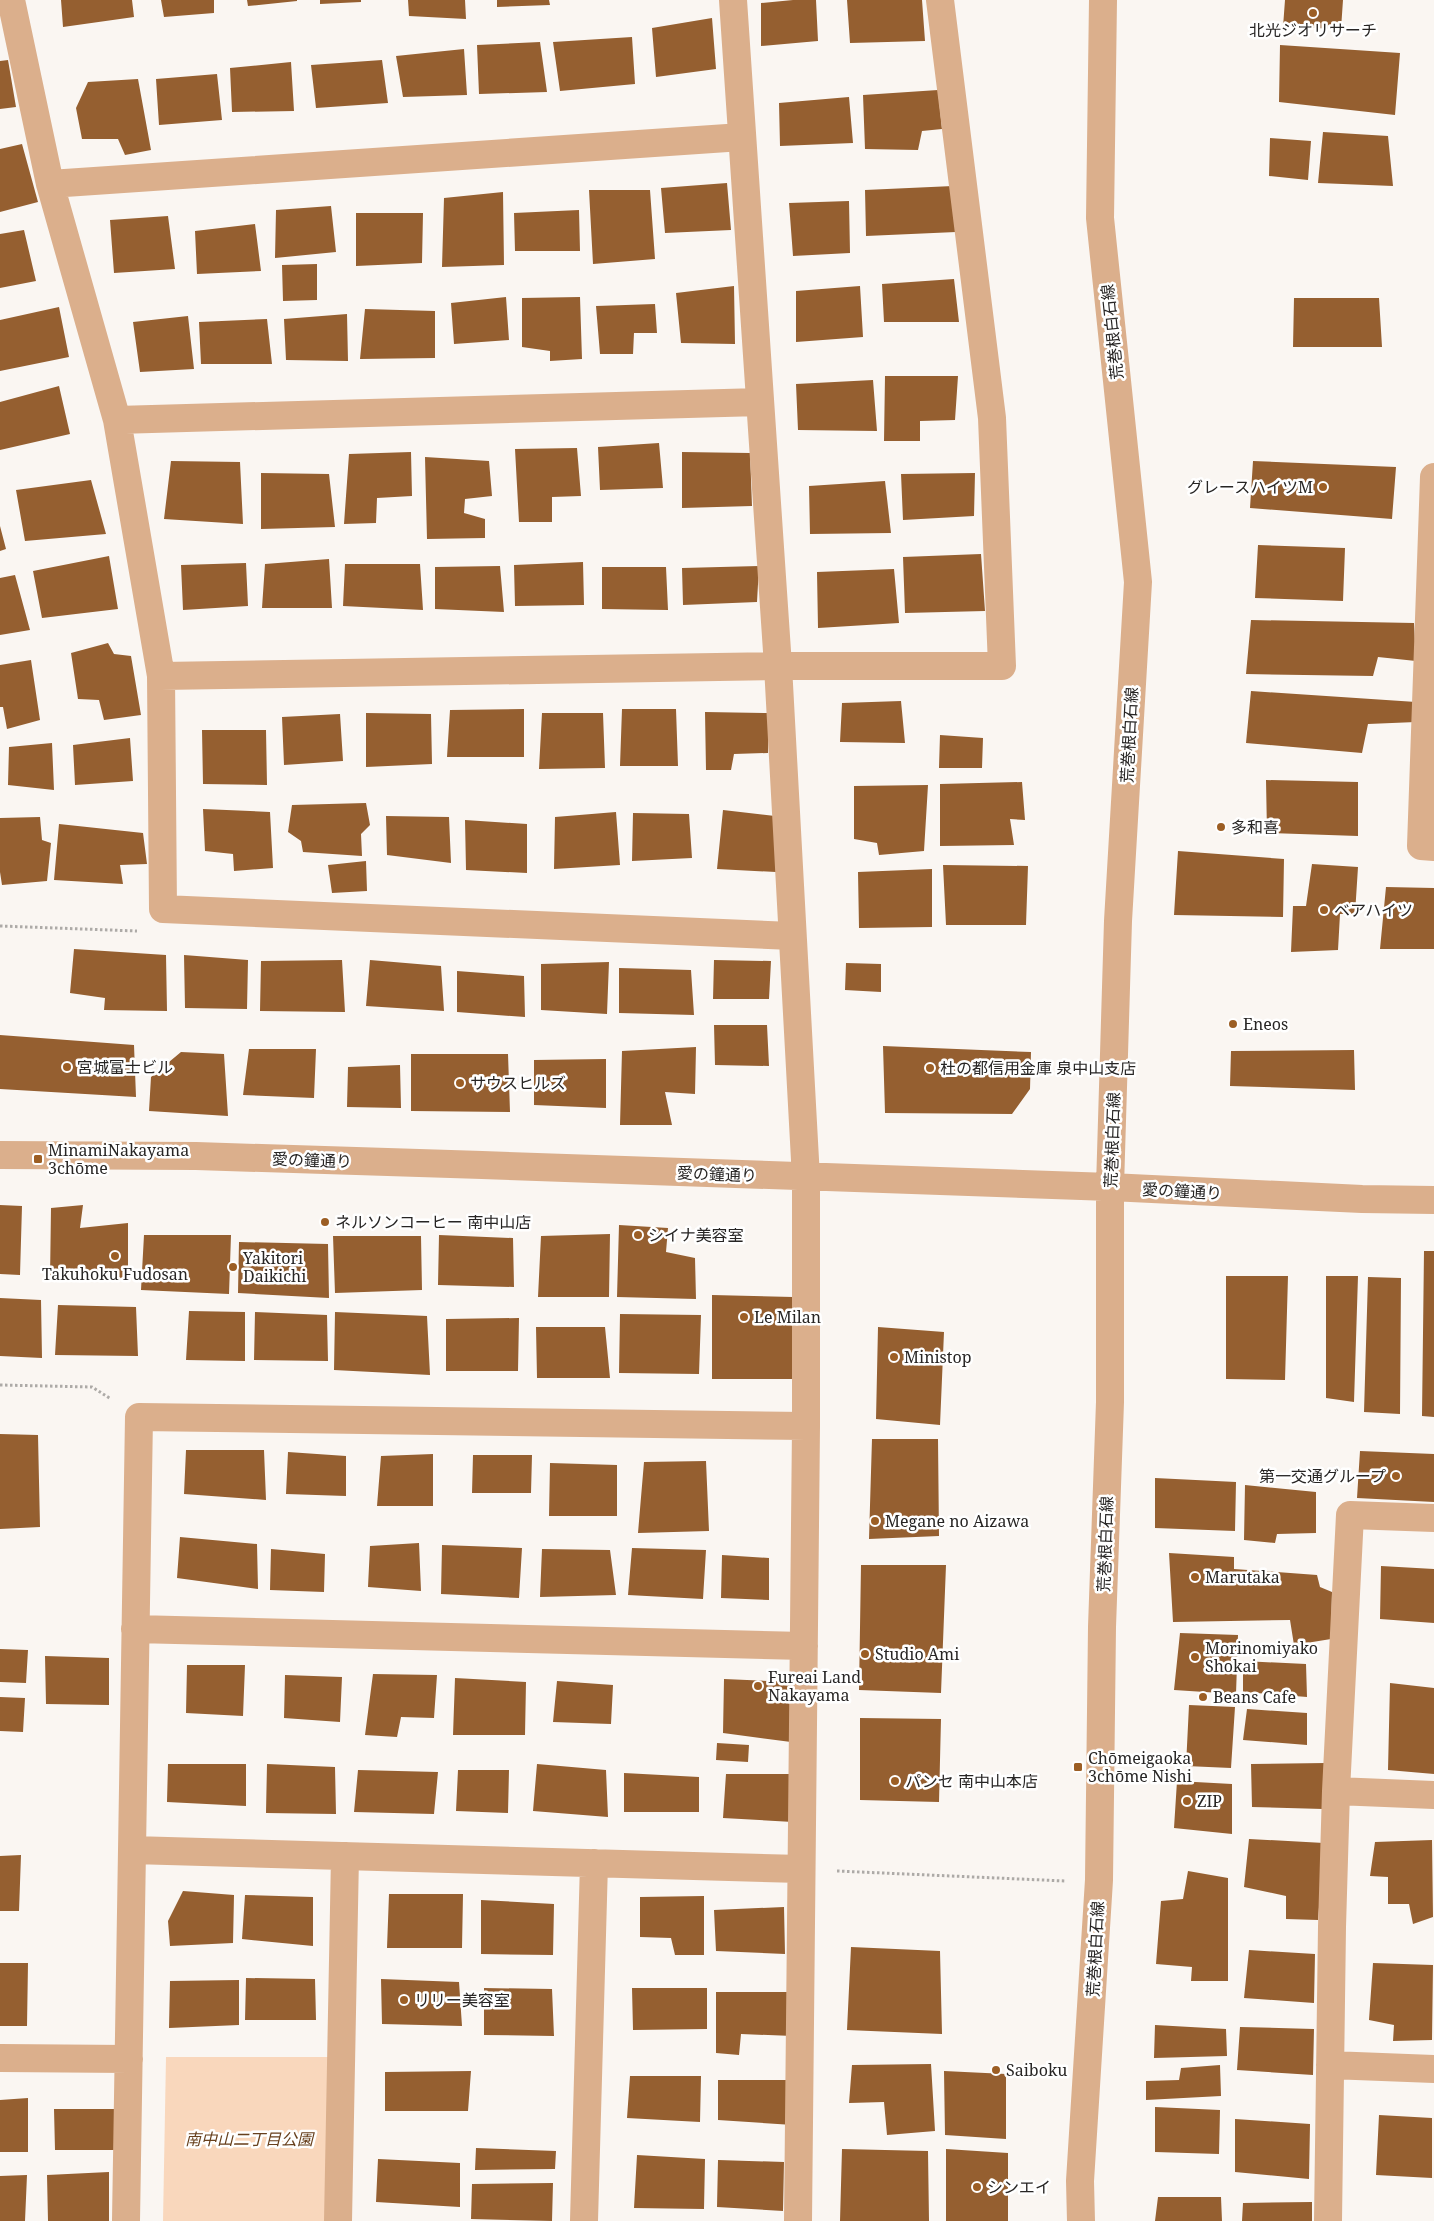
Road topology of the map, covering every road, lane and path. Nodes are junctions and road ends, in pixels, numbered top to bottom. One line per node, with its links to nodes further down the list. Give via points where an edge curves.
1 (10, 0): 6 (street)
2 (733, 0): 5 (street)
3 (940, 0): 10 (street, via 992,418 1002,666)
4 (1104, 0): 18 (street, 荒巻根白石線, via 1100,218 1138,582 1118,921)
5 (742, 137): 6 (street); 7 (street)
6 (50, 184): 8 (street)
7 (760, 402): 8 (street); 10 (street)
8 (117, 420): 11 (street)
9 (1434, 477): 12 (street, via 1421,846)
10 (778, 666): 11 (street); 15 (street)
11 (160, 676): 13 (street)
12 (1434, 847)
13 (163, 909): 14 (path, via 157,932); 15 (street)
14 (0, 926)
15 (792, 936): 17 (street)
16 (0, 1155): 17 (street, 愛の鐘通り, via 206,1156)
17 (806, 1178): 18 (street, 愛の鐘通り); 22 (street)
18 (1110, 1187): 19 (street, 愛の鐘通り); 41 (street, 荒巻根白石線, via 1110,1402 1102,1627 1099,1880 1080,2181)
19 (1434, 1200)
20 (0, 1385): 21 (path, via 92,1387)
21 (139, 1417): 22 (street); 24 (street)
22 (806, 1426): 25 (street)
23 (1434, 1518): 26 (street, via 1350,1515)
24 (135, 1629): 25 (street); 28 (street)
25 (804, 1646): 31 (street)
26 (1336, 1791): 27 (street); 35 (street)
27 (1434, 1795)
28 (132, 1850): 29 (street); 34 (street)
29 (345, 1856): 30 (street); 38 (street)
30 (594, 1864): 31 (street); 39 (street)
31 (801, 1869): 32 (path); 40 (street)
32 (1065, 1880)
33 (0, 2058): 34 (street)
34 (129, 2059): 37 (street)
35 (1330, 2065): 36 (street); 42 (street)
36 (1434, 2069)
37 (126, 2221)
38 (338, 2221)
39 (584, 2221)
40 (798, 2221)
41 (1082, 2221)
42 (1328, 2221)

